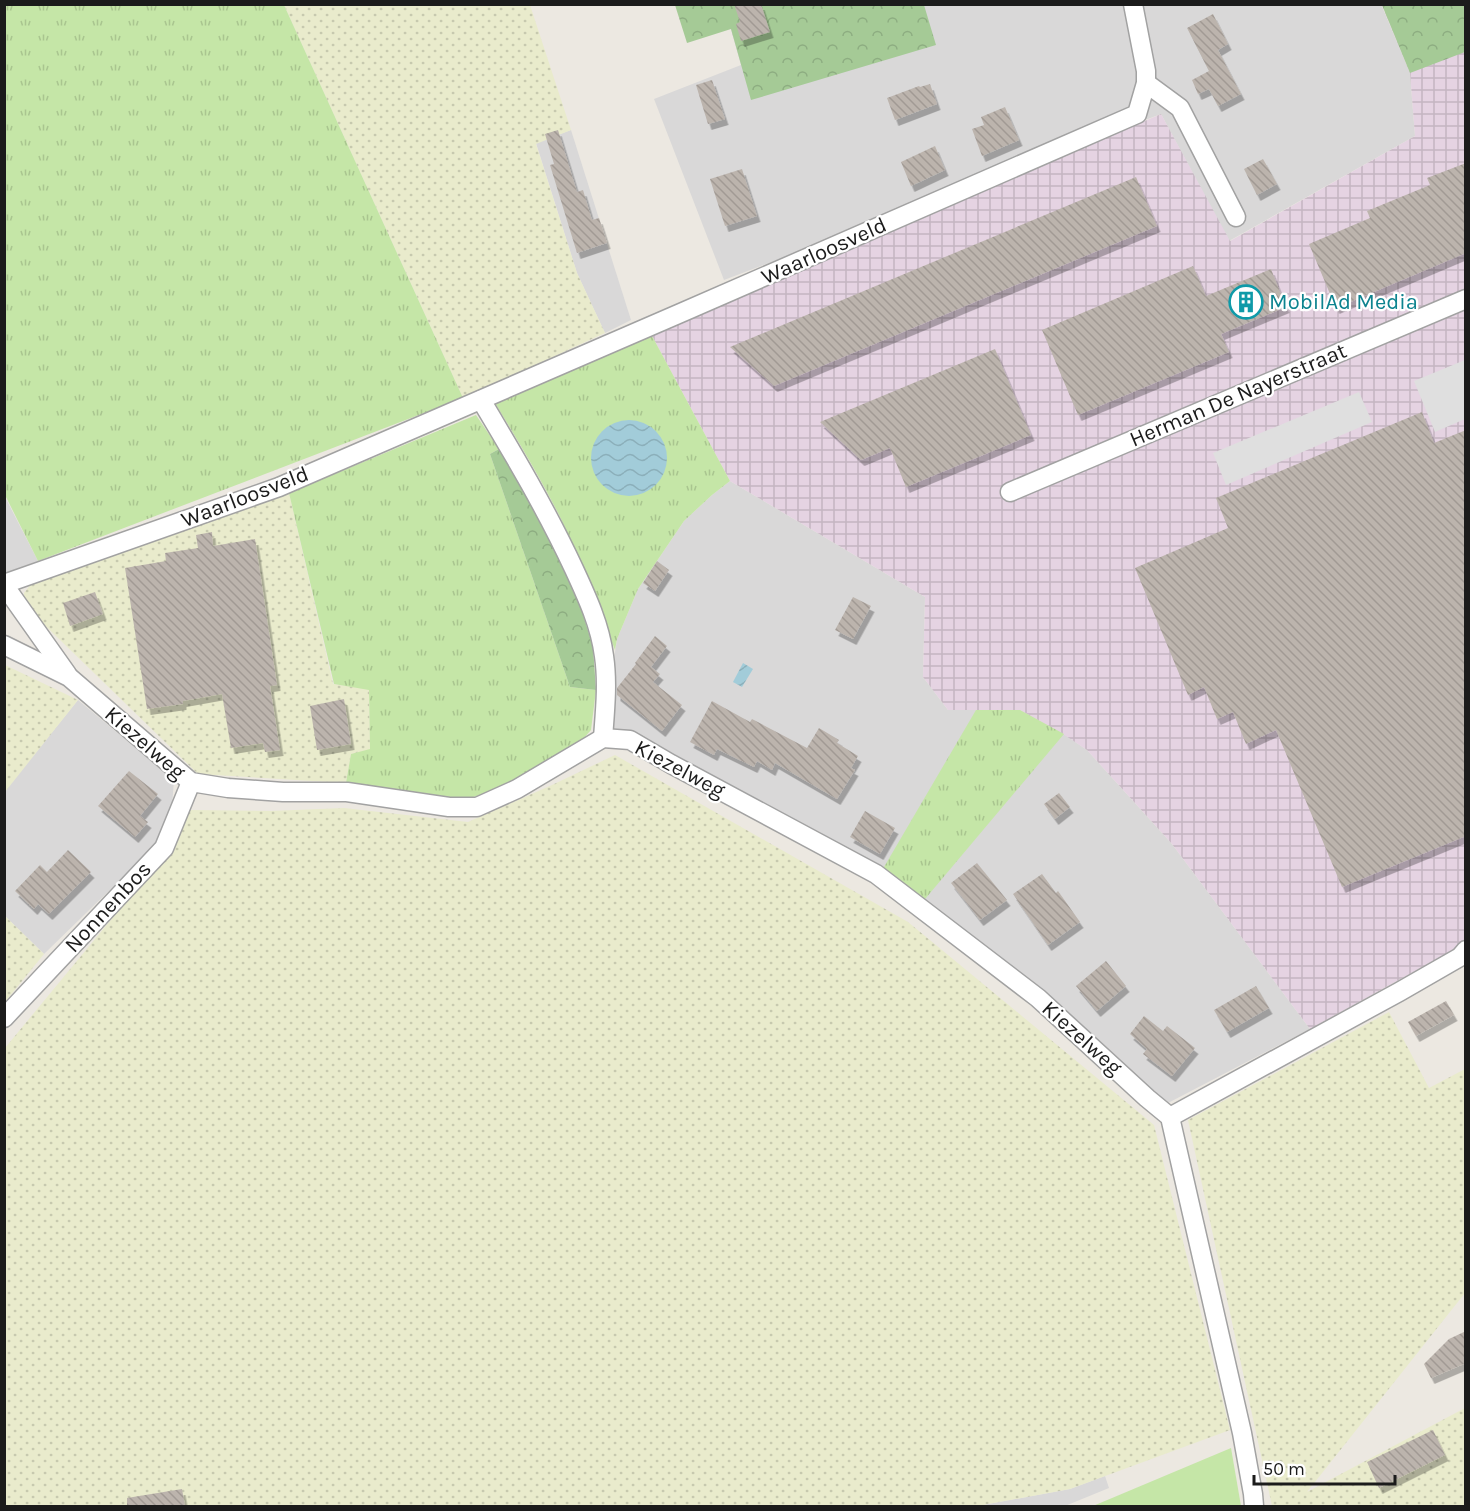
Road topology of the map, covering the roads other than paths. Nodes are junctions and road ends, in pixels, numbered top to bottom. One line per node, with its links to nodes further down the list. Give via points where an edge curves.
1 (1133, 4): 2 (street, Waarloosveld)
2 (1146, 83): 3 (street, via 1180,108); 5 (street, Waarloosveld, via 1137,114)
3 (1236, 217)
4 (1466, 299): 6 (street, Herman De Nayerstraat)
5 (481, 400): 7 (street, Waarloosveld, via 279,487); 10 (street, via 518,461 594,612 604,655)
6 (1010, 492)
7 (4, 585): 9 (street)
8 (4, 645): 9 (street, Kiezelweg)
9 (69, 677): 11 (street, Kiezelweg)
10 (603, 738): 11 (street, Kiezelweg, via 518,789 477,807 448,807 346,792 283,792); 14 (street, Kiezelweg, via 630,740 876,874 1038,998)
11 (191, 782): 13 (street, Nonnenbos, via 164,848)
12 (1466, 950): 14 (street, via 1399,992)
13 (4, 1018)
14 (1170, 1117): 15 (street, via 1242,1433)
15 (1254, 1506)

